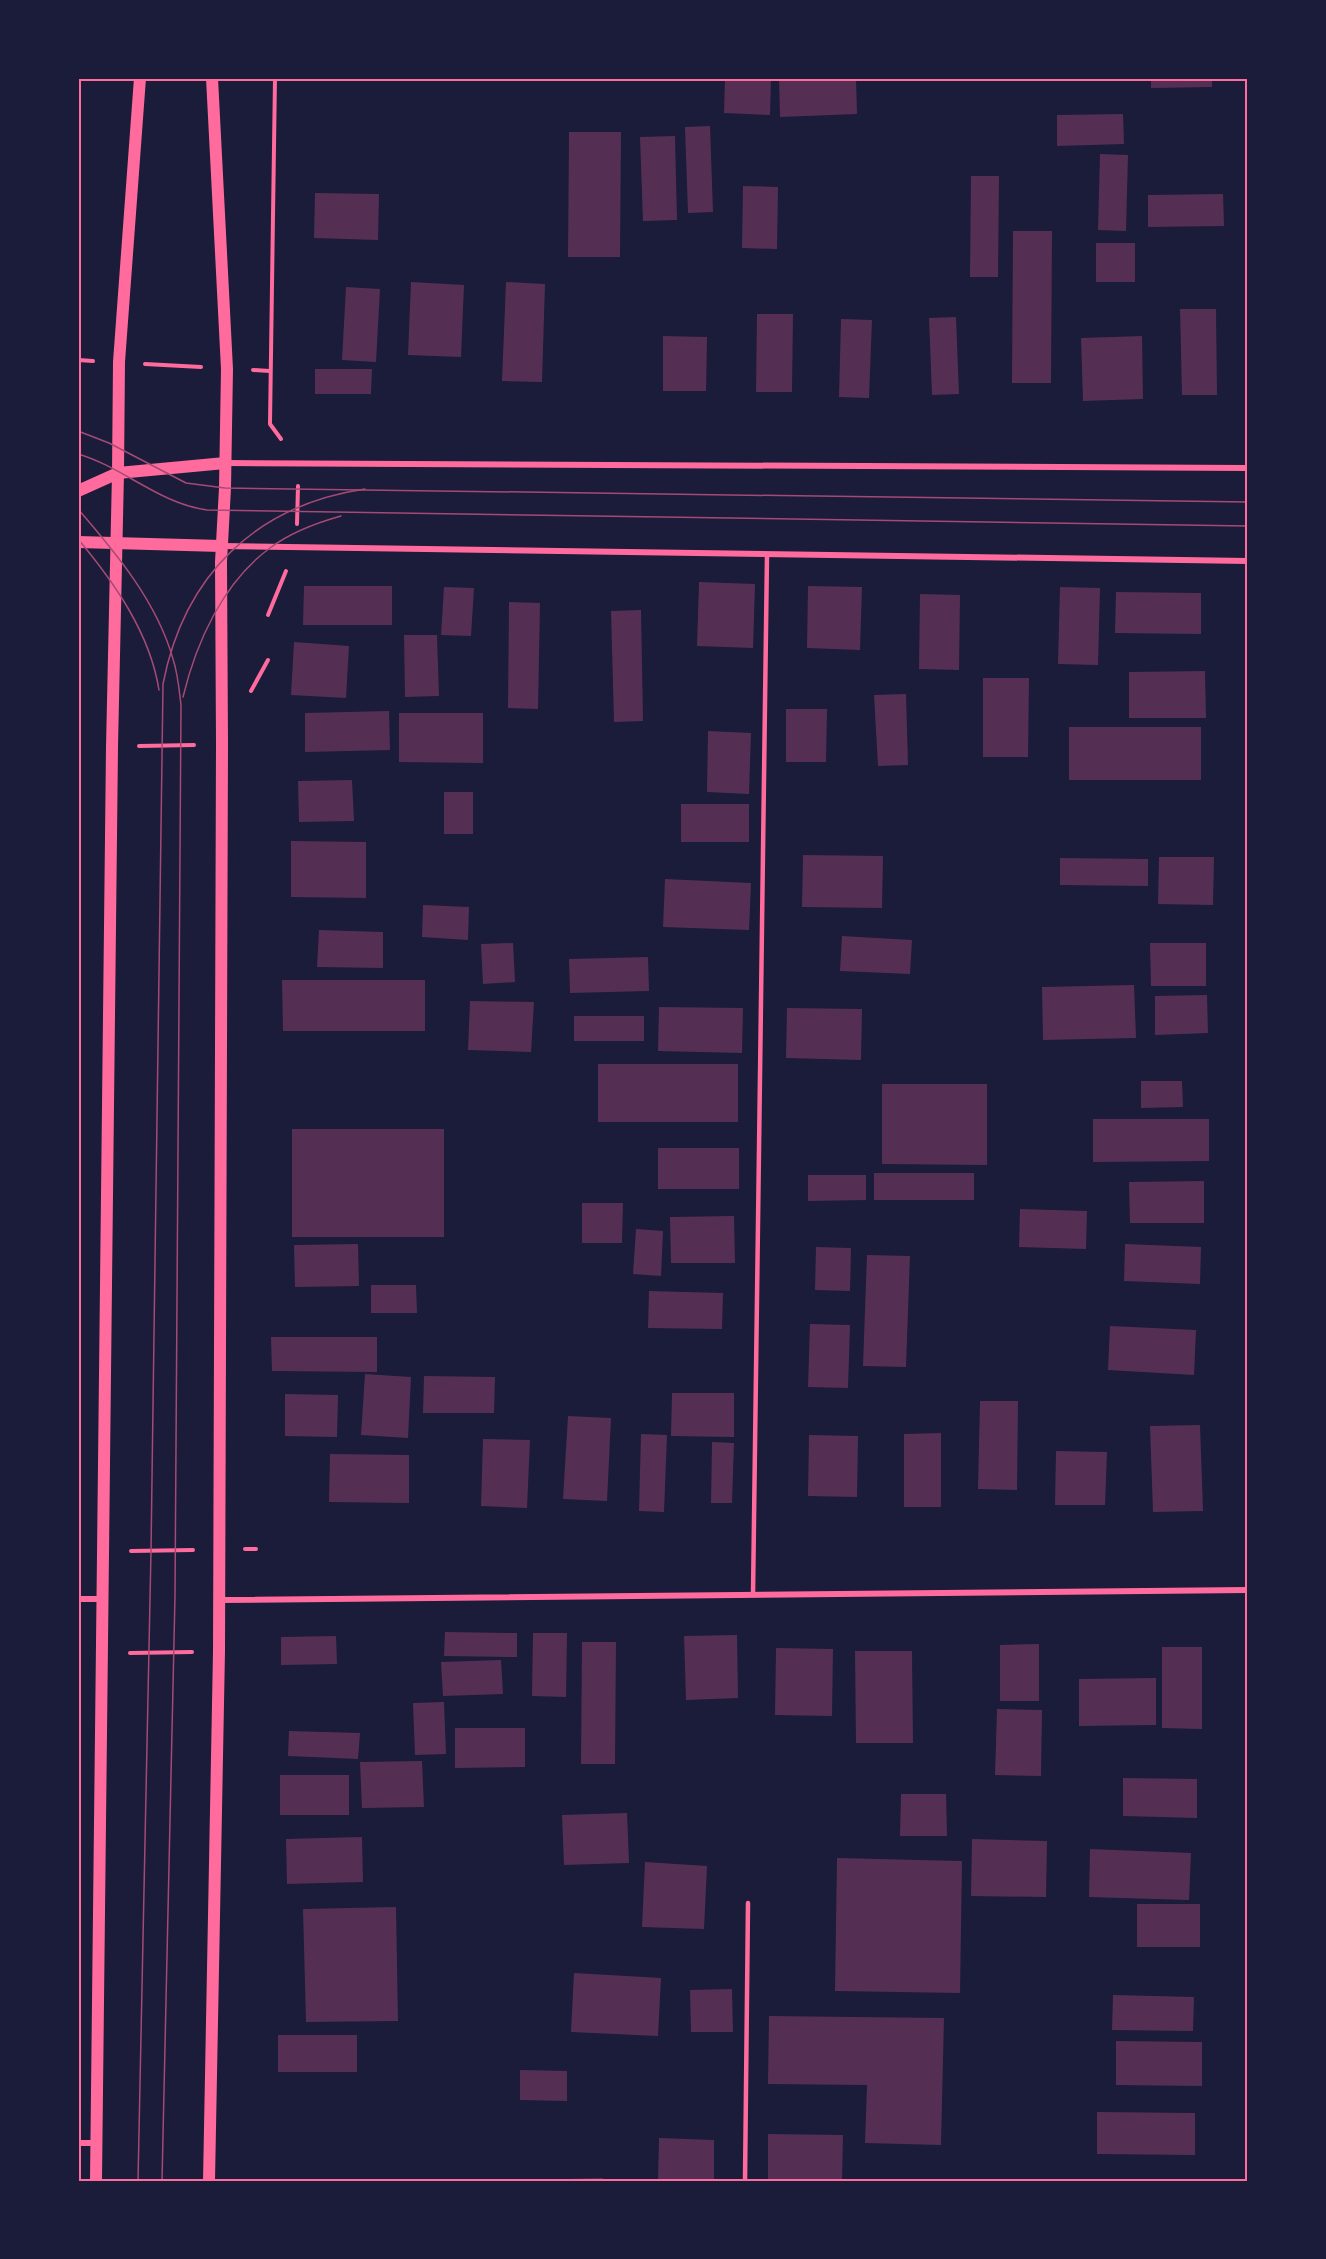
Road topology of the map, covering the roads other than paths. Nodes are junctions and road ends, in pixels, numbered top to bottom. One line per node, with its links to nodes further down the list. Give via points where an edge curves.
1 (140, 78): 5 (main road, via 119,362)
2 (212, 78): 3 (main road, via 227,369)
3 (225, 463): 4 (street); 5 (main road); 9 (main road)
4 (1248, 468)
5 (118, 473): 6 (main road); 8 (main road)
6 (78, 491)
7 (78, 542): 8 (main road)
8 (115, 544): 9 (main road); 15 (main road)
9 (221, 546): 10 (street); 16 (main road)
10 (767, 555): 11 (street); 13 (lane)
11 (1248, 561)
12 (1248, 1590): 13 (street)
13 (753, 1595): 16 (street)
14 (78, 1599): 15 (street)
15 (102, 1599): 19 (main road)
16 (219, 1600): 21 (main road)
17 (748, 1903): 22 (lane)
18 (78, 2143): 19 (street)
19 (98, 2143): 20 (main road)
20 (96, 2181)
21 (208, 2181)
22 (745, 2181)

